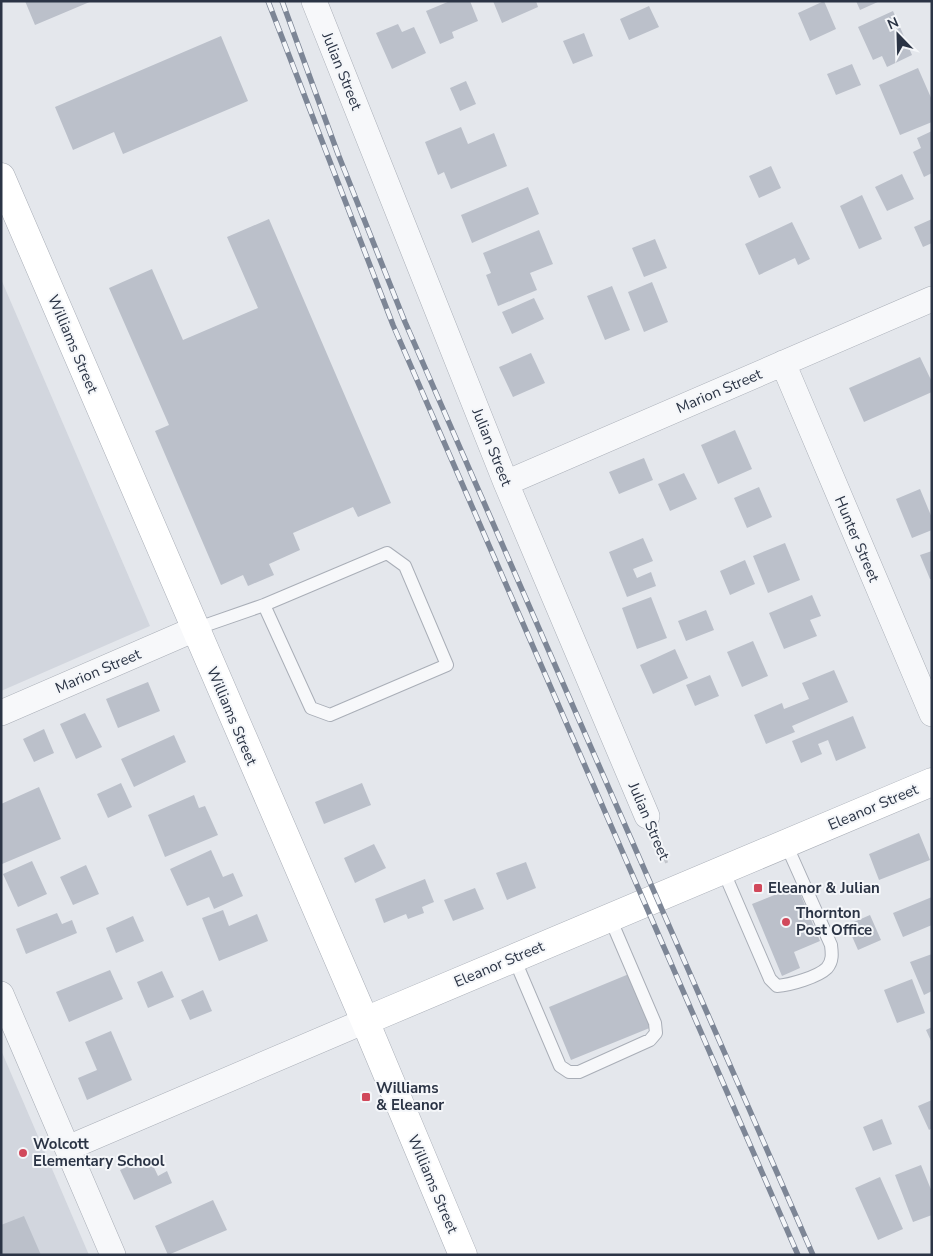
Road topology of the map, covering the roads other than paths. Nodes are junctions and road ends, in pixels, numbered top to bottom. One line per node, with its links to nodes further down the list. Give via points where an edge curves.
1 (314, 1): 5 (street, Julian Street)
2 (1, 177): 7 (street, Williams Street)
3 (932, 299): 4 (street, Marion Street)
4 (783, 363): 5 (street, Marion Street); 9 (street, Hunter Street)
5 (506, 483): 11 (street, Julian Street)
6 (264, 605): 6 (lane, via 387,553 405,566 447,665 330,715 310,708); 7 (lane)
7 (195, 629): 8 (street, Marion Street); 17 (street, Williams Street)
8 (1, 713)
9 (932, 714)
10 (932, 782): 12 (street, Eleanor Street)
11 (647, 816)
12 (786, 844): 13 (street, Eleanor Street); 13 (lane, via 831,945 832,958 827,968 792,984 778,986 770,979)
13 (724, 870): 14 (street, Eleanor Street)
14 (610, 918): 15 (street, Eleanor Street); 15 (lane, via 655,1023 656,1033 650,1040 578,1072 568,1072 560,1066)
15 (514, 958): 17 (street, Eleanor Street)
16 (1, 994): 18 (street)
17 (365, 1021): 18 (street, Eleanor Street); 20 (street, Williams Street)
18 (68, 1148): 19 (street)
19 (113, 1255)
20 (463, 1255)

